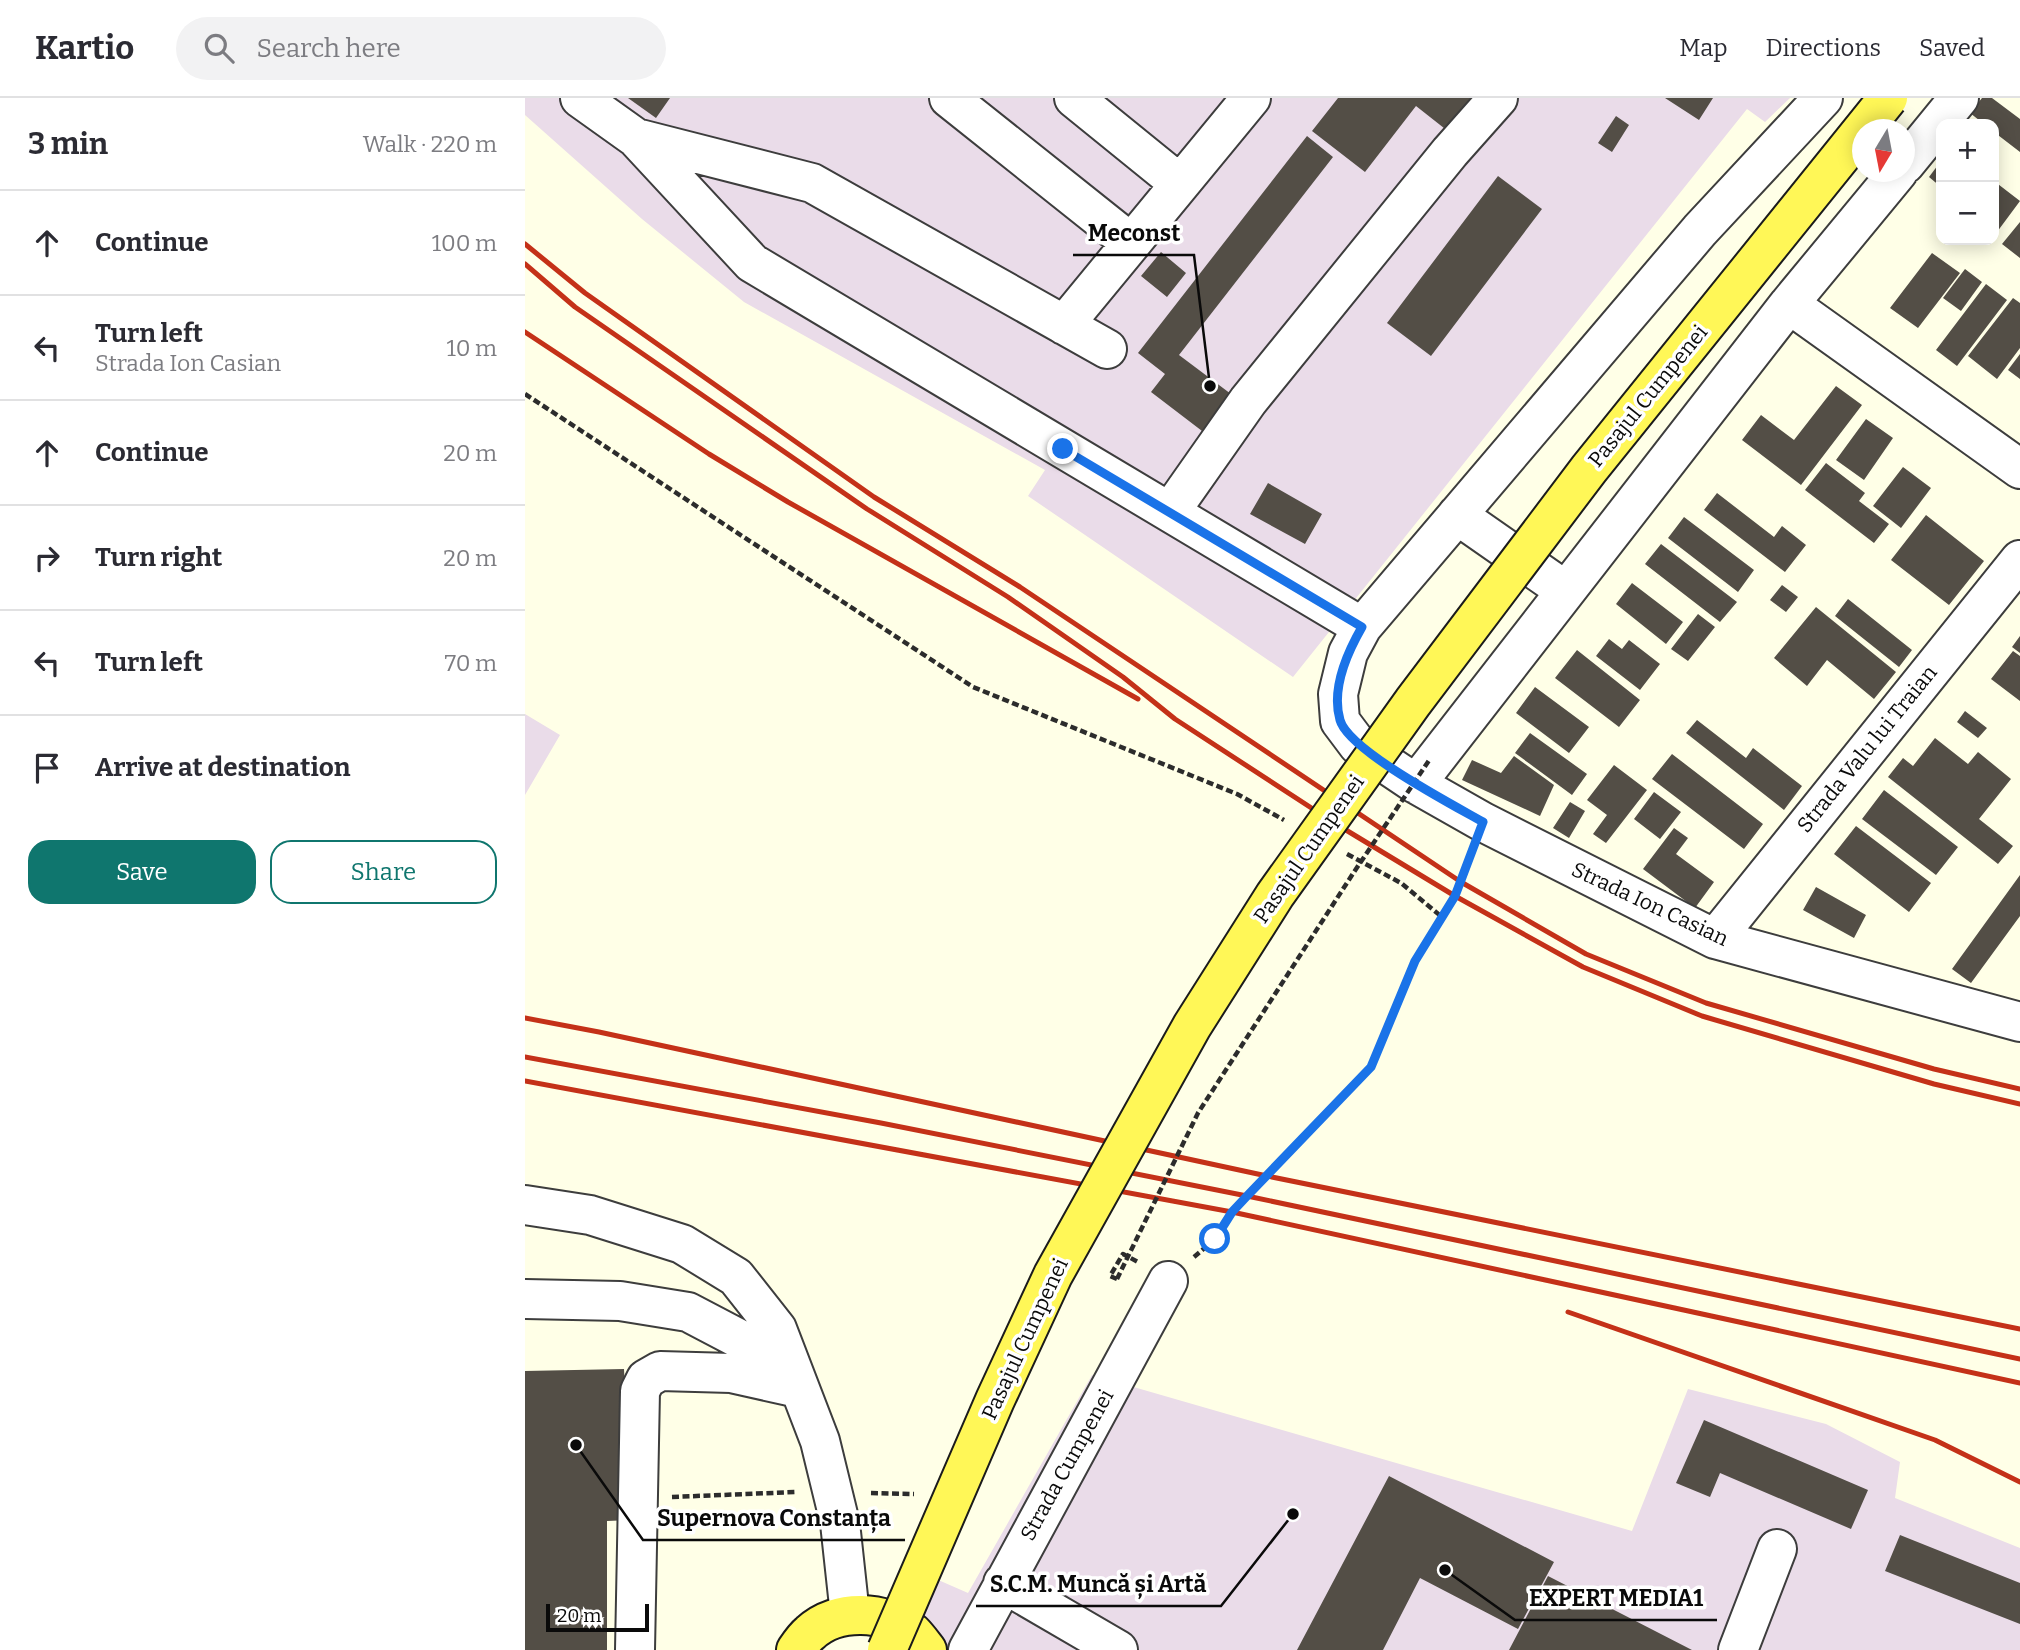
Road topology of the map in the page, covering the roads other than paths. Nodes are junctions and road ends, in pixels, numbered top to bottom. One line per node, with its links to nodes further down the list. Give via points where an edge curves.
1 (580, 98): 9 (street)
2 (949, 98): 13 (street)
3 (1074, 98): 12 (street)
4 (1251, 98): 12 (street)
5 (1498, 98): 18 (street, via 1248,401)
6 (1823, 98): 19 (street, Strada Ion Casian, via 1700,230)
7 (1888, 98): 35 (main road, Pasajul Cumpenei, bridge, via 1589,469 1275,895 1192,1026 1053,1275)
8 (1959, 98): 10 (street)
9 (636, 138): 15 (street, via 812,183); 18 (street, via 752,263)
10 (1915, 152)
11 (1890, 182): 14 (street)
12 (1180, 184): 13 (street)
13 (1131, 243): 15 (street)
14 (1789, 304): 17 (street); 21 (street)
15 (1064, 325): 16 (street)
16 (1107, 349)
17 (2020, 469)
18 (1170, 512): 22 (street)
19 (1457, 515): 21 (street); 22 (street, Strada Ion Casian)
20 (2020, 560): 24 (street, Strada Valu lui Traian)
21 (1566, 591): 23 (street)
22 (1362, 627): 23 (street, Strada Ion Casian, via 1348,653 1338,694 1340,721 1358,745)
23 (1423, 771): 24 (street, Strada Ion Casian, via 1483,822)
24 (1715, 939): 25 (street, Strada Ion Casian)
25 (2020, 1022)
26 (525, 1205): 29 (street, via 590,1216 682,1244 736,1278 777,1329)
27 (1157, 1273): 31 (street, Strada Cumpenei)
28 (525, 1299): 29 (street, via 620,1301 688,1312 749,1344)
29 (798, 1388): 32 (street, via 820,1441 841,1523); 33 (street, via 731,1373 660,1371 646,1379 640,1391)
30 (1777, 1549): 39 (street)
31 (1003, 1583): 37 (street, Strada Cumpenei); 38 (street)
32 (850, 1615): 34 (main road, via 810,1632); 36 (main road, via 891,1620 914,1634)
33 (635, 1650)
34 (796, 1650)
35 (887, 1650)
36 (927, 1650)
37 (968, 1650)
38 (1118, 1650)
39 (1738, 1650)

